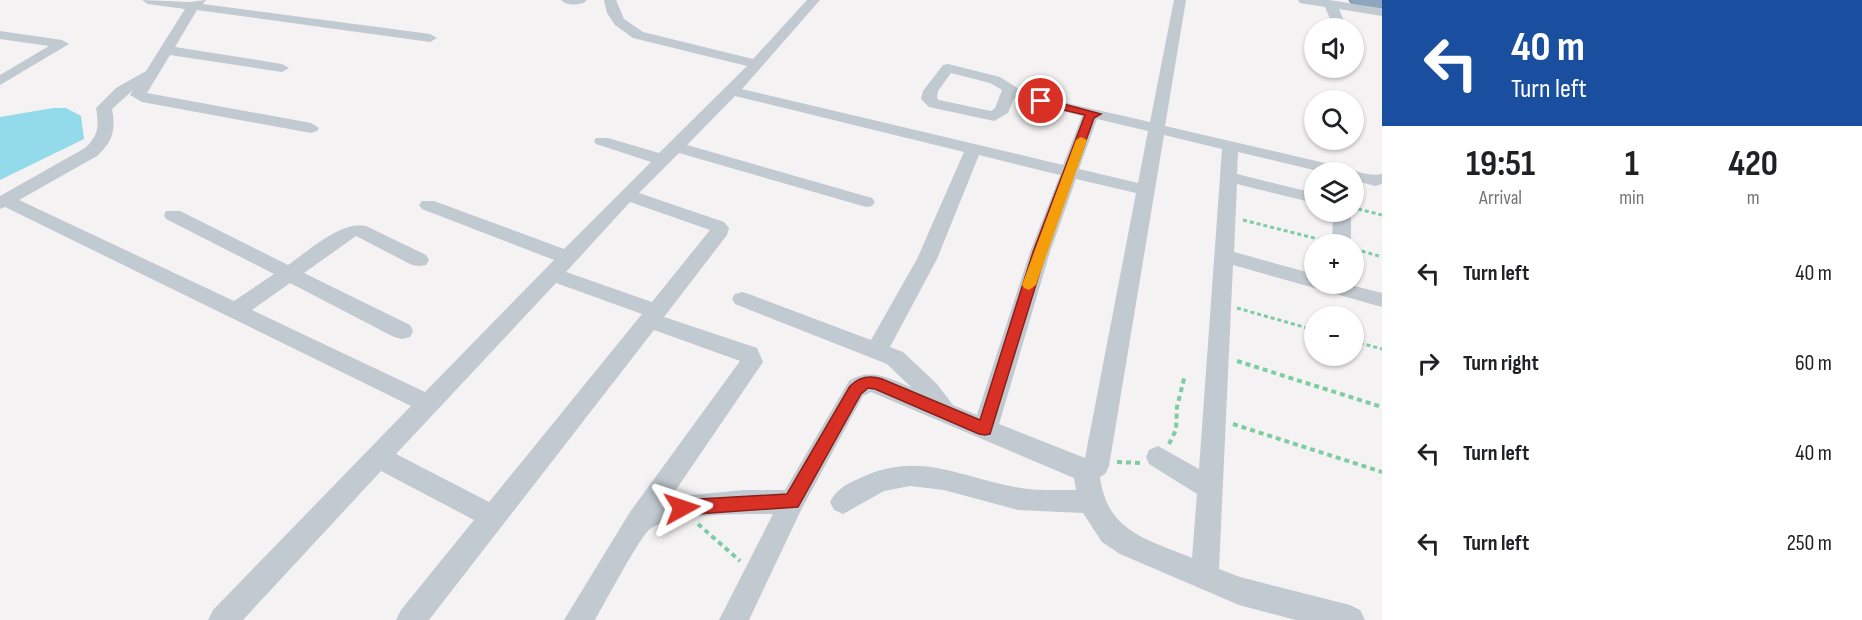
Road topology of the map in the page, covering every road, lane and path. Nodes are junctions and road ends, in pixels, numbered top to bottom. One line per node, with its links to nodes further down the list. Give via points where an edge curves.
1 (148, 0): 9 (street)
2 (567, 0): 3 (street)
3 (581, 0)
4 (814, 0): 17 (street)
5 (1180, 0): 25 (street)
6 (1304, 0): 11 (street)
7 (1359, 0): 10 (highway)
8 (610, 1): 17 (street, via 615,17 628,31)
9 (197, 2): 15 (street); 16 (street)
10 (1382, 3)
11 (1330, 4): 12 (street); 13 (street)
12 (1382, 12)
13 (1336, 18)
14 (0, 35): 20 (street, via 62,44)
15 (430, 38)
16 (166, 50): 18 (street); 19 (street)
17 (757, 64): 22 (street)
18 (282, 68)
19 (148, 77): 24 (street, via 138,95 142,97); 39 (street, via 111,99 104,108 107,134 96,147)
20 (0, 81)
21 (1010, 87): 21 (street, via 948,68 929,99 952,109 994,116 1002,110); 23 (street, via 1022,97)
22 (732, 91): 28 (street); 29 (street)
23 (1096, 114): 25 (street); 31 (street, via 1090,116)
24 (311, 128)
25 (1158, 131): 27 (street); 36 (street)
26 (602, 141): 29 (street)
27 (1230, 147): 30 (street); 32 (street)
28 (973, 150): 31 (street); 65 (street, via 927,260)
29 (669, 153): 37 (street); 40 (street)
30 (1304, 164)
31 (1070, 173): 36 (street); 72 (street, via 1040,252)
32 (1229, 177): 38 (street); 44 (street)
33 (1364, 177): 34 (street)
34 (1380, 181): 35 (street)
35 (1364, 184)
36 (1144, 190): 75 (street)
37 (627, 195): 50 (street); 60 (street, via 720,228)
38 (1304, 196)
39 (2, 202): 59 (street)
40 (866, 202)
41 (428, 205): 50 (street)
42 (1364, 211): 45 (path)
43 (173, 215): 52 (street)
44 (1226, 215): 46 (path); 48 (street)
45 (1382, 216)
46 (1304, 235)
47 (1364, 251): 49 (path)
48 (1224, 256): 54 (street); 58 (street)
49 (1382, 257)
50 (568, 258): 53 (street)
51 (419, 260): 52 (street, via 367,234 351,231)
52 (288, 273): 59 (street); 62 (street)
53 (552, 274): 60 (street); 68 (street)
54 (1304, 278)
55 (1360, 294): 57 (street)
56 (742, 299): 65 (street)
57 (1382, 300)
58 (1221, 303): 61 (path); 66 (street)
59 (235, 311): 68 (street)
60 (653, 316): 82 (street); 83 (street, via 749,354 752,362)
61 (1304, 327)
62 (402, 331)
63 (1364, 344): 64 (path)
64 (1382, 349)
65 (877, 350): 70 (street, via 896,358)
66 (1218, 356): 69 (path); 71 (street)
67 (1185, 375): 73 (path, via 1176,430)
68 (429, 404): 74 (street)
69 (1382, 407)
70 (945, 412): 72 (street); 79 (street, via 877,383 861,385)
71 (1214, 418): 76 (path); 77 (street)
72 (985, 429): 75 (street, via 1079,469)
73 (1158, 457): 75 (path, via 1139,463); 77 (street)
74 (378, 458): 82 (street); 86 (street)
75 (1092, 463): 78 (street)
76 (1382, 472)
77 (1210, 489): 85 (street)
78 (1091, 501): 80 (street, via 1016,498 939,476 918,474 879,482); 85 (street, via 1112,533 1130,545)
79 (792, 502): 81 (street); 84 (street)
80 (843, 502)
81 (682, 508): 83 (street, via 666,509); 84 (path)
82 (493, 517): 87 (street)
83 (639, 521): 88 (street)
84 (757, 572): 89 (street)
85 (1205, 577): 90 (street, via 1239,591)
86 (223, 620)
87 (411, 620)
88 (579, 620)
89 (734, 620)
90 (1350, 620)

